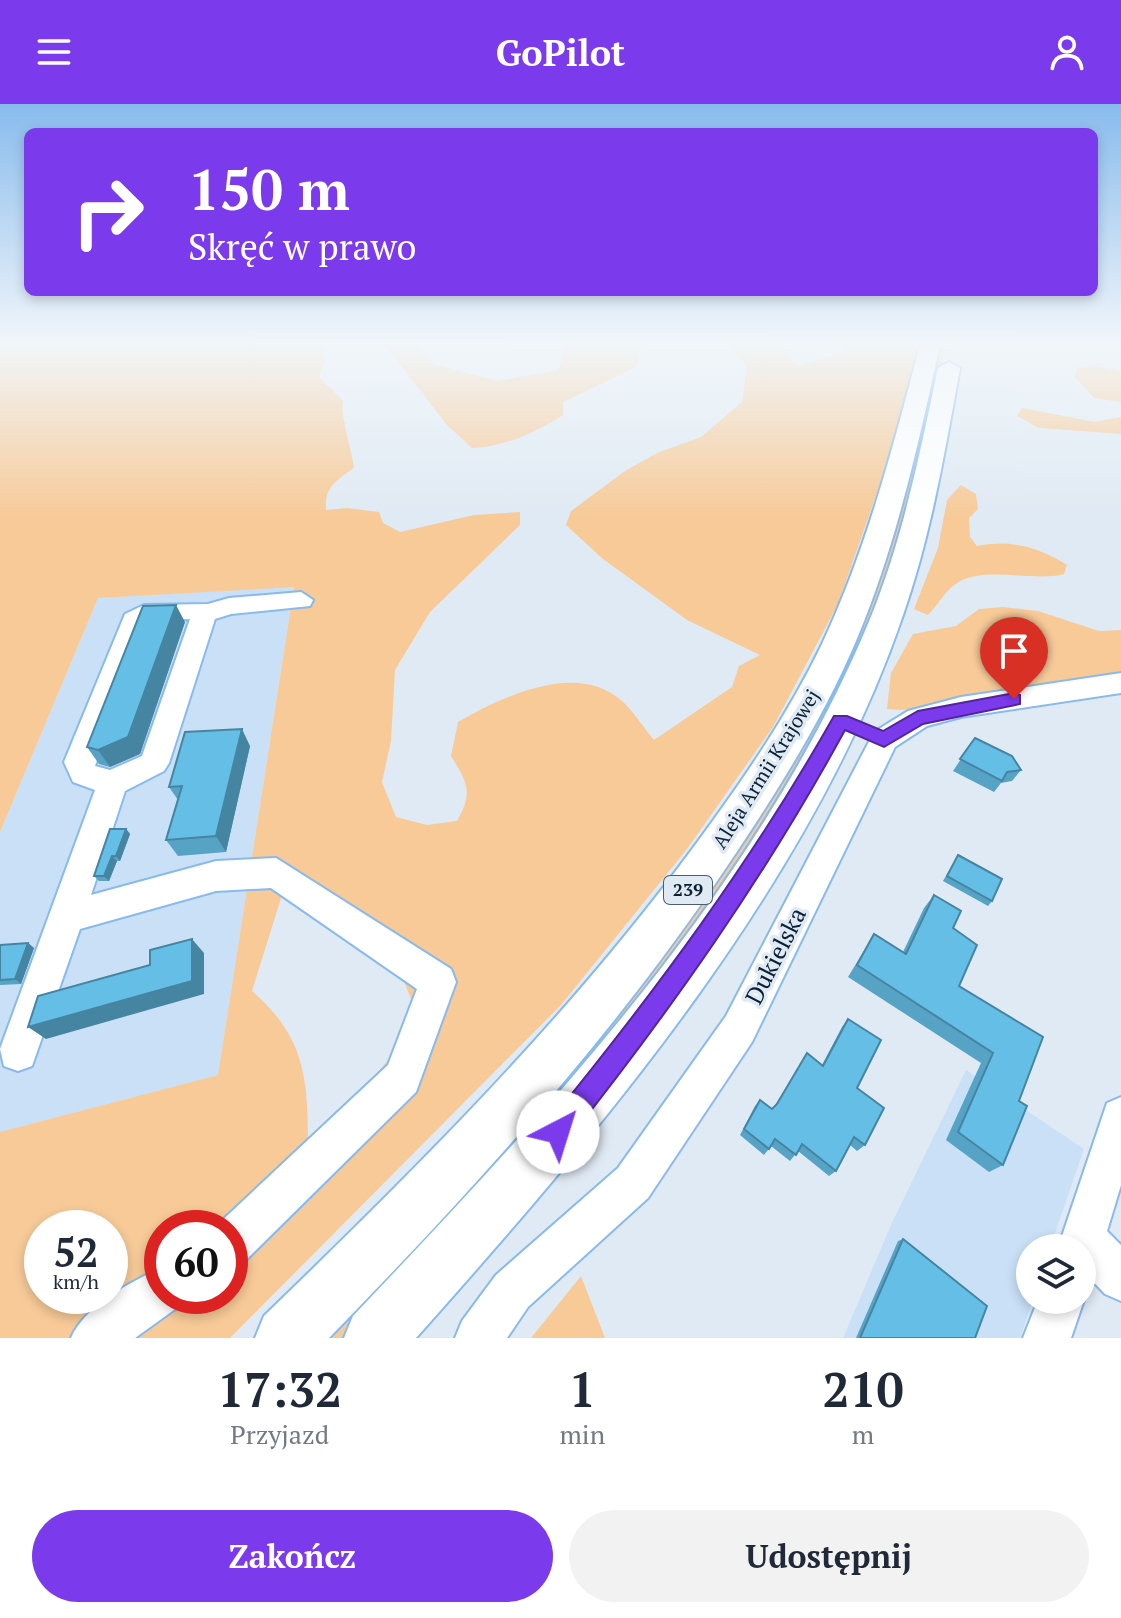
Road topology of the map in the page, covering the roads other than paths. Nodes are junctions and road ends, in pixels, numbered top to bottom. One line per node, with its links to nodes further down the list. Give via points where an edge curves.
1 (916, 403): 19 (main road, Aleja Armii Krajowej / 239, via 892,503 863,586 812,696 750,799 682,897 583,1023 448,1174)
2 (941, 403): 6 (main road, Aleja Armii Krajowej / 239, via 910,546 886,618)
3 (301, 600): 4 (street, via 229,606)
4 (204, 614): 8 (street, via 154,763); 8 (street, via 174,610 144,613 134,620 79,762 83,774)
5 (1121, 683): 7 (street, via 961,707 918,718)
6 (841, 721): 7 (street); 20 (main road, Aleja Armii Krajowej / 239, via 787,818 685,971 527,1169)
7 (884, 740): 21 (street, Dukielska, via 739,1029 633,1183 512,1291)
8 (112, 783): 9 (street)
9 (67, 917): 10 (street); 12 (street, via 216,876 276,873 438,982 402,1078)
10 (18, 1052)
11 (1121, 1117): 13 (street)
12 (248, 1227)
13 (1085, 1234)
14 (1096, 1256): 15 (street)
15 (1121, 1278)
16 (144, 1304): 18 (street)
17 (1056, 1314): 22 (street)
18 (95, 1338)
19 (286, 1338)
20 (375, 1338)
21 (479, 1338)
22 (1047, 1338)

